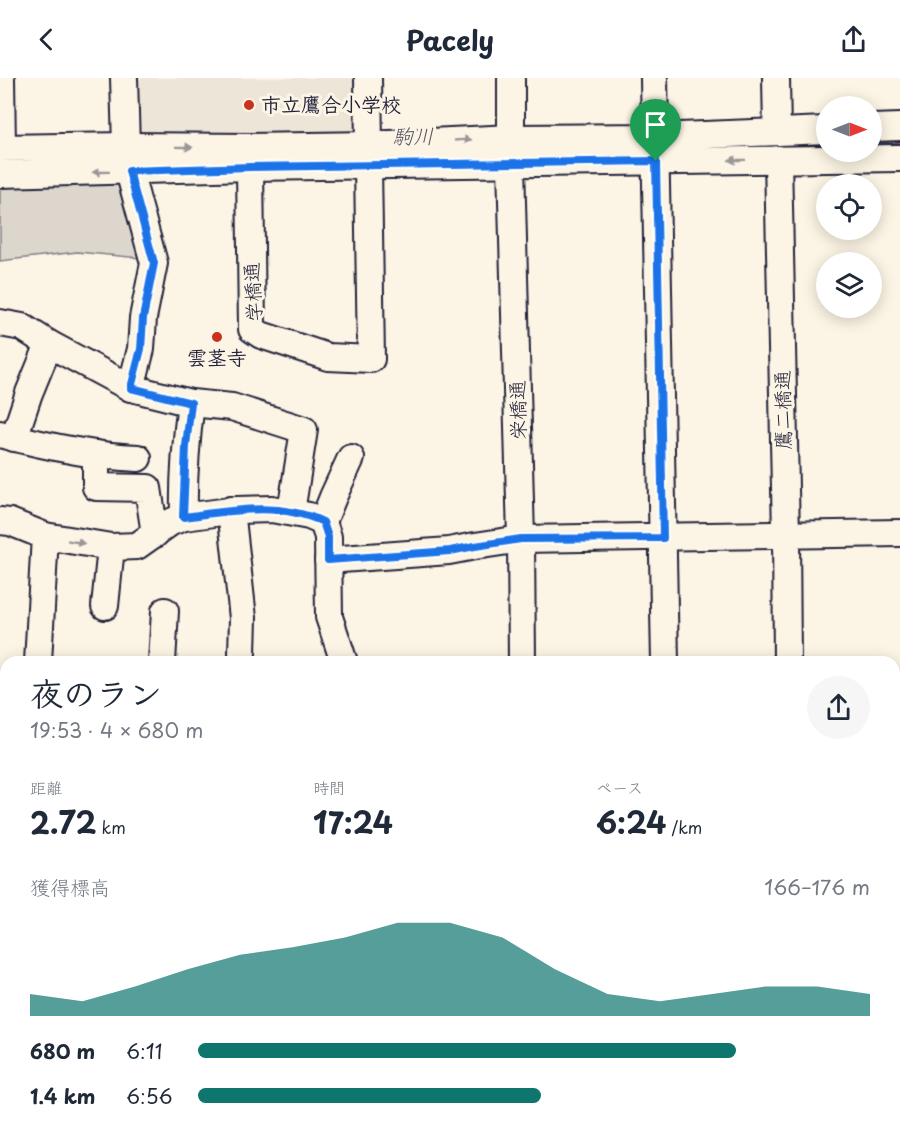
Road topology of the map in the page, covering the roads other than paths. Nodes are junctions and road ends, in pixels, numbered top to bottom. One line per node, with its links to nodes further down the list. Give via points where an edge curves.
1 (1, 78): 12 (street)
2 (124, 78): 11 (street)
3 (368, 78): 15 (street)
4 (511, 78): 14 (street, 栄橋通)
5 (654, 78): 13 (street)
6 (776, 78): 10 (street)
7 (900, 127): 8 (street)
8 (882, 128)
9 (816, 130): 10 (street)
10 (777, 132): 13 (street)
11 (126, 146): 12 (street); 15 (street, one-way to 15, via 250,147)
12 (1, 148)
13 (655, 149): 14 (street); 17 (street, one-way to 13); 38 (street)
14 (512, 151): 15 (street); 39 (street, 栄橋通)
15 (369, 155): 18 (street); 18 (street, 学橋通, via 371,360 328,357 252,329)
16 (900, 158): 17 (street)
17 (778, 159): 36 (street, 鷹二橋通)
18 (250, 167): 19 (street)
19 (129, 171): 20 (street, one-way to 20); 23 (street, via 154,263)
20 (0, 174)
21 (0, 322): 22 (street, via 22,327)
22 (49, 344): 23 (street); 25 (street)
23 (131, 388): 24 (street)
24 (191, 403): 30 (street, via 232,407 304,430); 31 (street)
25 (7, 436): 26 (street)
26 (96, 454): 27 (street); 35 (street, via 96,487 148,488)
27 (138, 458)
28 (351, 458): 33 (street)
29 (231, 510): 30 (street); 31 (street); 44 (street, via 243,618)
30 (291, 512): 33 (street)
31 (183, 517): 35 (street)
32 (0, 521): 37 (street)
33 (323, 522): 41 (street, via 328,537)
34 (900, 533): 36 (street)
35 (155, 534): 40 (street, via 137,546)
36 (786, 534): 38 (street); 50 (street, 鷹二橋通)
37 (45, 536): 40 (street, one-way to 40); 45 (street)
38 (663, 538): 39 (street); 49 (street)
39 (521, 539): 41 (street, via 450,551); 48 (street, 栄橋通)
40 (111, 548): 42 (street)
41 (328, 560): 47 (street, via 329,617)
42 (105, 606)
43 (165, 611): 46 (street)
44 (242, 653)
45 (38, 656)
46 (162, 656)
47 (342, 656)
48 (522, 656)
49 (665, 656)
50 (787, 656)

